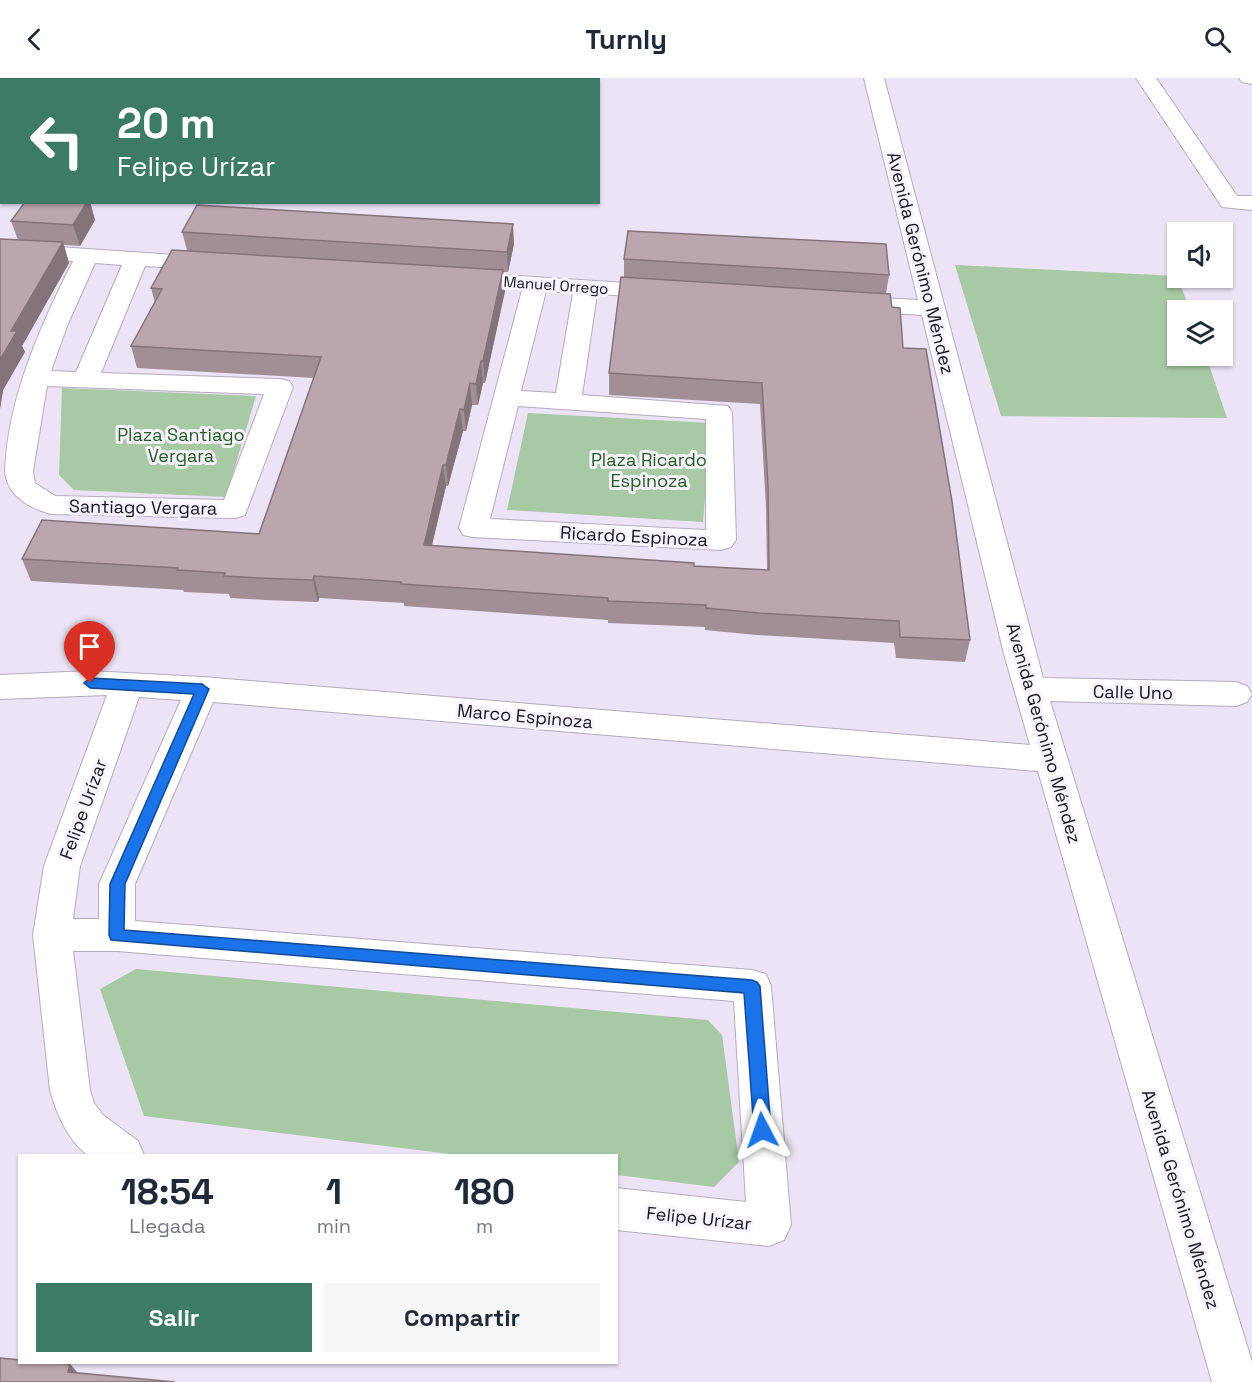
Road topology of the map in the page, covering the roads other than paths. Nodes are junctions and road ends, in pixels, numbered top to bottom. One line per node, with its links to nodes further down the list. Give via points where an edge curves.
1 (874, 78): 13 (street, Avenida Gerónimo Méndez)
2 (1146, 78): 3 (street, via 1230,202)
3 (1252, 203)
4 (0, 250): 5 (street)
5 (87, 256): 6 (street); 14 (street, Santiago Vergara)
6 (136, 259): 7 (street); 15 (street)
7 (230, 265)
8 (442, 278): 9 (street, Manuel Orrego)
9 (536, 284): 10 (street, Manuel Orrego); 16 (street, Ricardo Espinoza)
10 (586, 287): 11 (street, Manuel Orrego); 17 (street)
11 (682, 292)
12 (825, 301): 13 (street)
13 (932, 308): 21 (street, Avenida Gerónimo Méndez)
14 (35, 378): 15 (street, Santiago Vergara); 15 (street, Santiago Vergara, via 19,471 21,483 39,500 51,505 235,509 280,387)
15 (86, 379)
16 (508, 398): 17 (street, Ricardo Espinoza); 17 (street, Ricardo Espinoza, via 473,528 721,540 719,412)
17 (568, 403)
18 (127, 685): 19 (street, Marco Espinoza); 20 (street, Marco Espinoza); 24 (street, Felipe Urízar, via 62,866)
19 (0, 687)
20 (202, 689): 23 (street, Marco Espinoza); 25 (street, via 117,884)
21 (1031, 690): 22 (street, Calle Uno); 23 (street, Avenida Gerónimo Méndez)
22 (1236, 694)
23 (1050, 759): 28 (street, Avenida Gerónimo Méndez)
24 (52, 935): 25 (street, Felipe Urízar); 26 (street, Felipe Urízar, via 70,1090 76,1110 86,1128)
25 (117, 935): 27 (street, Felipe Urízar, via 752,986 769,1225)
26 (121, 1154)
27 (618, 1209)
28 (1235, 1382)

